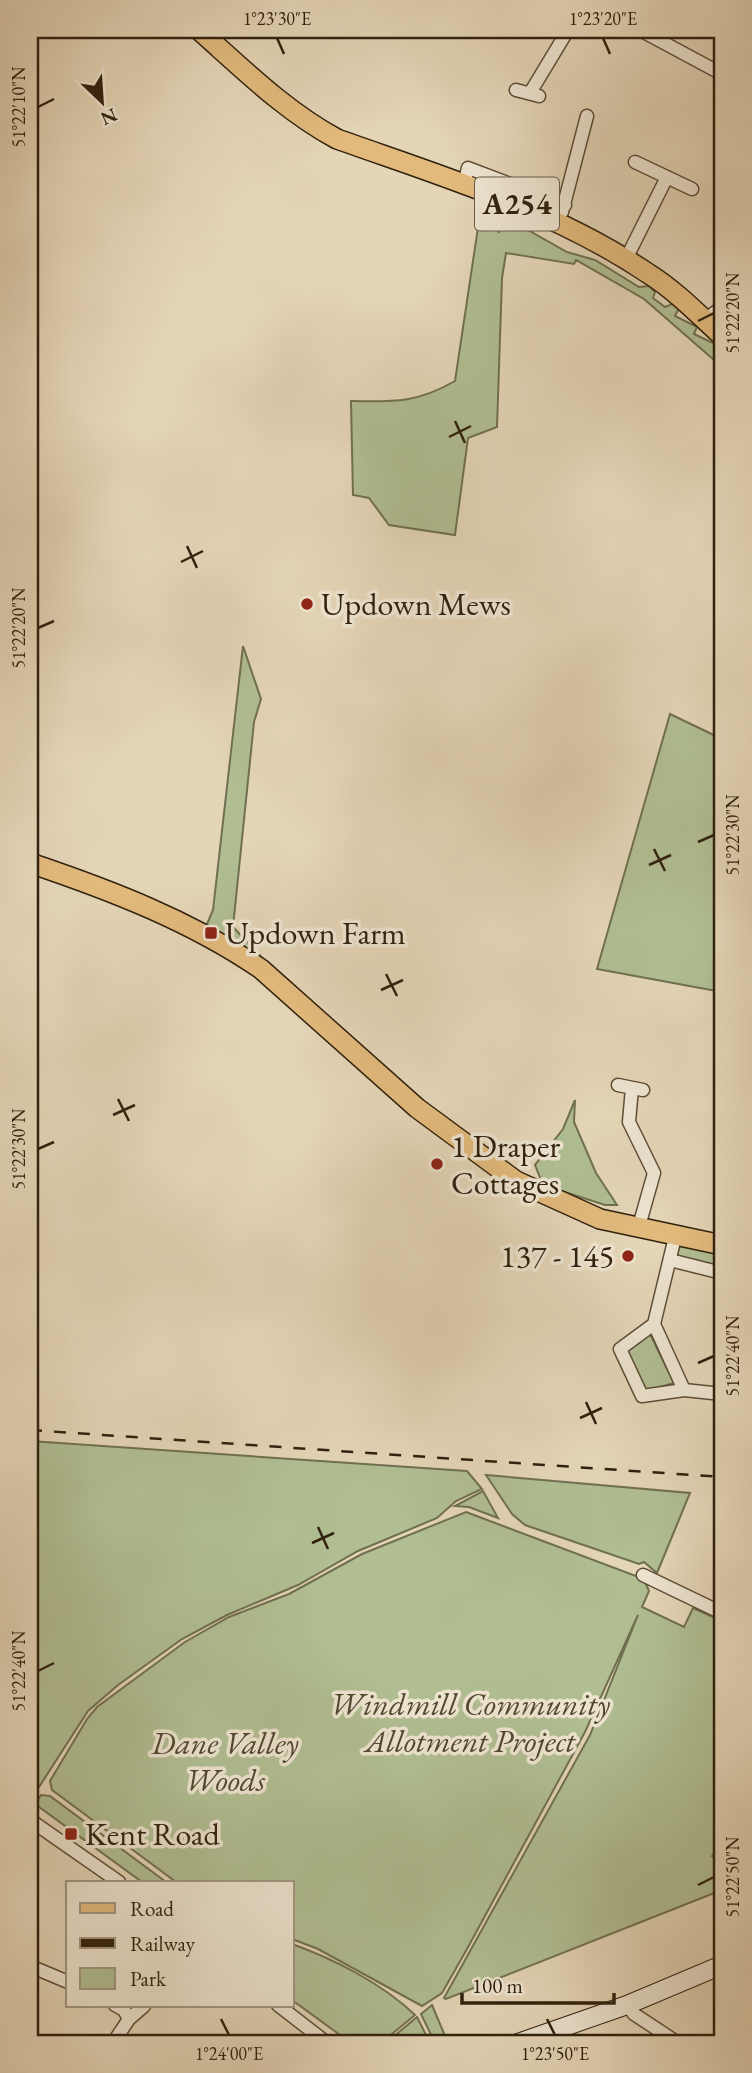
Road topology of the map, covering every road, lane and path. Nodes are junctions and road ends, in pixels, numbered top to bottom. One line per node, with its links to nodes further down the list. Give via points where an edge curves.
1 (199, 30): 10 (main road, A254, via 290,111 337,139)
2 (568, 30): 5 (street, via 534,94)
3 (640, 30): 4 (street)
4 (722, 74)
5 (516, 90)
6 (587, 116): 10 (street)
7 (635, 162): 8 (street)
8 (667, 177): 9 (street); 11 (street)
9 (692, 189)
10 (561, 214): 11 (main road, A254)
11 (626, 259): 13 (main road, A254)
12 (722, 307): 13 (street)
13 (705, 320): 14 (main road, A254)
14 (722, 336)
15 (30, 863): 17 (main road, via 135,902 228,946 494,1168 600,1219)
16 (618, 1085): 17 (street, via 638,1089 629,1122 654,1173)
17 (639, 1226): 18 (main road)
18 (676, 1233): 19 (main road); 20 (street)
19 (722, 1245)
20 (670, 1261): 21 (street); 22 (street)
21 (722, 1273)
22 (654, 1324): 23 (street); 23 (street, via 620,1349 638,1392 648,1396)
23 (684, 1390): 24 (street)
24 (722, 1394)
25 (643, 1576): 26 (street)
26 (722, 1613)
27 (30, 1820): 28 (street)
28 (118, 1881)
29 (722, 1965): 32 (main road)
30 (30, 1966): 31 (street)
31 (66, 1981)
32 (626, 2005): 37 (main road); 40 (street)
33 (119, 2007): 36 (street)
34 (143, 2007): 36 (street)
35 (281, 2007): 39 (street)
36 (129, 2019): 38 (street)
37 (527, 2042)
38 (113, 2043)
39 (327, 2043)
40 (678, 2043)

